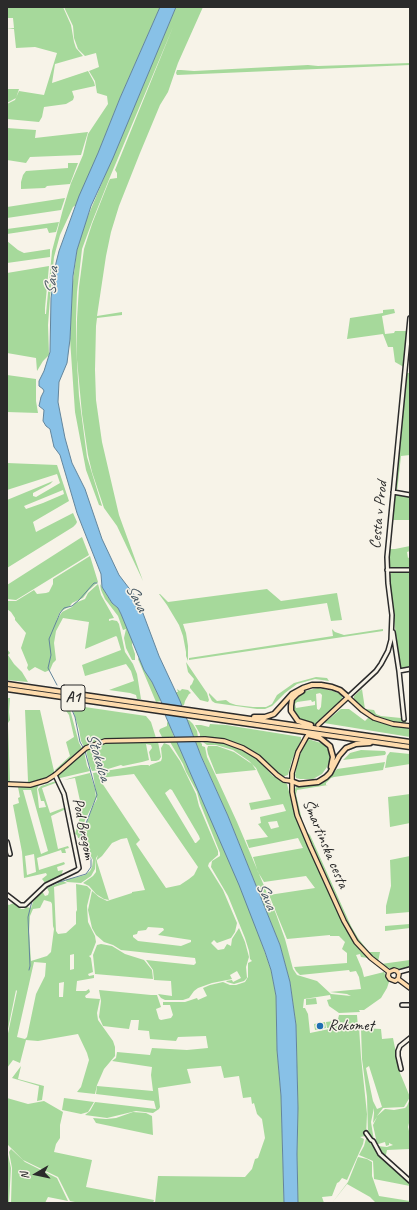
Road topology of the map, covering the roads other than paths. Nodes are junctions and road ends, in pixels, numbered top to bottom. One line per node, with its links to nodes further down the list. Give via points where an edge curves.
1 (410, 318): 2 (street, Cesta v Prod)
2 (410, 323): 3 (street, Cesta v Prod)
3 (393, 492): 4 (street); 5 (street, Cesta v Prod)
4 (410, 495)
5 (387, 570): 6 (street); 7 (street, Cesta v Prod)
6 (410, 570)
7 (392, 630): 9 (street); 12 (street, Cesta v Prod, via 389,648 381,664)
8 (410, 670): 9 (street)
9 (399, 671): 14 (street)
10 (7, 684): 13 (highway, A1)
11 (7, 689): 18 (highway, A1)
12 (348, 697): 13 (highway, via 332,687 312,685 292,694 270,716); 15 (main road); 16 (main road, via 374,718); 17 (highway, via 332,689 318,687 305,690 294,698 291,708 295,718)
13 (222, 715): 17 (highway, A1)
14 (404, 719)
15 (318, 725)
16 (410, 726)
17 (322, 729): 20 (highway, A1)
18 (293, 730): 21 (highway, A1); 24 (highway, via 325,741 332,749 333,757 330,769 322,777 311,781)
19 (307, 736): 24 (main road, via 296,758)
20 (410, 742)
21 (387, 743): 22 (highway, A1); 24 (highway, via 351,746 340,754 332,770 318,782 307,784)
22 (410, 747)
23 (55, 775): 24 (main road, Šmartinska cesta, via 86,748 105,741 205,739 224,741 243,748 258,757 277,776); 25 (main road, Šmartinska cesta, via 37,783); 28 (street, Pod Bregom, via 64,794 79,868 46,885 25,905 20,905)
24 (291, 781): 30 (main road, Šmartinska cesta, via 293,802 299,822 351,934 360,948)
25 (7, 784)
26 (7, 842): 27 (street)
27 (10, 854)
28 (7, 895)
29 (410, 969): 31 (street)
30 (389, 972): 31 (main road); 32 (main road, via 390,979)
31 (399, 972): 32 (main road)
32 (398, 979): 33 (main road)
33 (410, 988)
34 (402, 1005): 35 (street)
35 (410, 1005)
36 (410, 1038): 37 (street, via 398,1051)
37 (401, 1069)
38 (366, 1133): 39 (street, via 380,1154)
39 (410, 1181)

